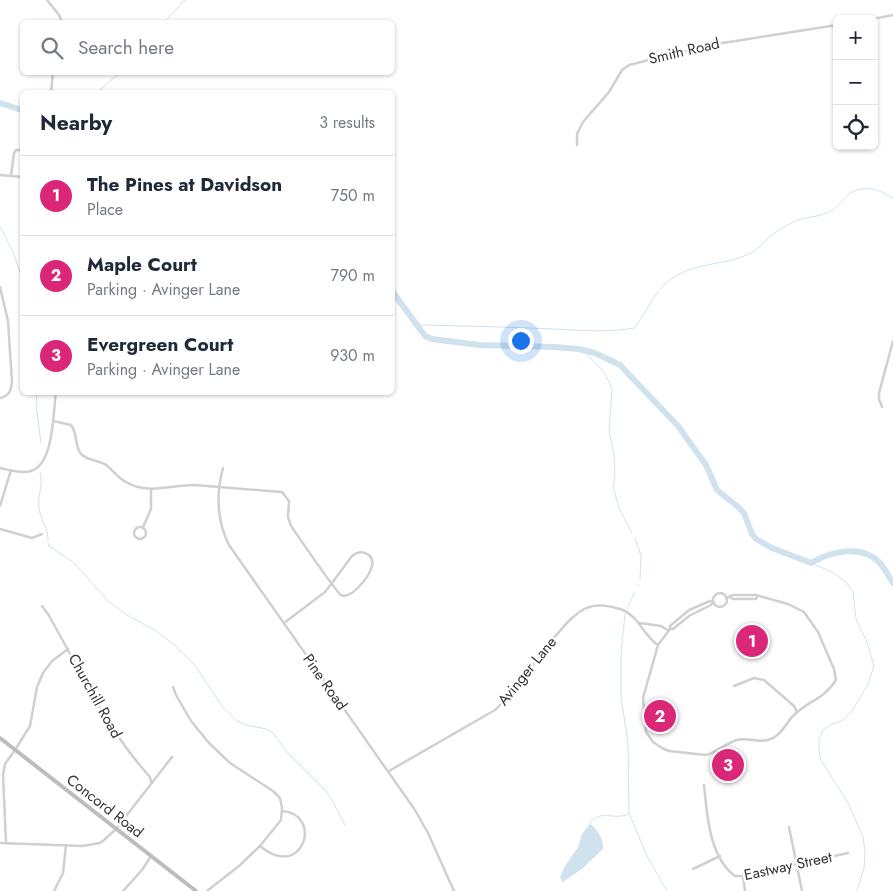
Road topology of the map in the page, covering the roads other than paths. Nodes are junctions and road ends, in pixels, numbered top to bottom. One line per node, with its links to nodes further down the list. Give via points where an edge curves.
1 (47, 0): 4 (street)
2 (893, 15): 3 (street)
3 (878, 18)
4 (61, 20)
5 (833, 26): 8 (street, Smith Road, via 710,45 629,65 583,122 577,134)
6 (53, 75): 7 (street)
7 (51, 90)
8 (577, 145)
9 (20, 150): 11 (street, via 14,153)
10 (0, 175): 11 (street)
11 (11, 176): 12 (street)
12 (20, 177)
13 (0, 287): 16 (street, via 8,321 12,382 8,395)
14 (893, 341): 17 (street, via 879,392)
15 (56, 395): 18 (street)
16 (0, 398)
17 (882, 407)
18 (53, 422): 21 (street, via 42,463 30,472); 23 (street, via 71,426 85,457 105,464 131,485)
19 (0, 468): 21 (street)
20 (223, 468): 22 (street, Pine Road)
21 (11, 470): 24 (street)
22 (219, 487): 23 (street, via 182,485); 28 (street, via 285,494 289,501 289,523); 33 (street, Pine Road, via 218,511 226,538)
23 (152, 490): 25 (street, via 151,509)
24 (0, 506)
25 (143, 527): 25 (street, via 134,530 137,538 145,536)
26 (0, 529): 27 (street, via 32,538)
27 (42, 534)
28 (332, 584): 28 (street, via 342,595 352,594 372,567 371,558 365,552 356,553); 33 (street, via 317,600)
29 (728, 597): 30 (street, via 718,594); 30 (street, via 722,606); 39 (street, via 757,597 788,604 804,612 818,632 836,680 829,692)
30 (713, 602): 34 (street)
31 (42, 606): 36 (street, Churchill Road)
32 (638, 622): 34 (street, Avinger Lane); 35 (street, Avinger Lane); 43 (street, Avinger Lane, via 624,610 608,606 591,607 577,613 495,710)
33 (284, 623): 43 (street, Pine Road)
34 (669, 630): 35 (street)
35 (658, 645): 39 (street, via 643,702 647,734 662,748 706,754 738,740 769,740)
36 (68, 649): 41 (street, via 43,673 30,726); 44 (street, Churchill Road, via 114,731)
37 (734, 686): 39 (street, via 754,678 764,680)
38 (173, 687): 46 (street, via 191,721 206,740 230,764 276,793)
39 (797, 712)
40 (0, 738): 41 (main road, Concord Road)
41 (16, 750): 48 (main road, Concord Road); 49 (street, via 7,760 4,770)
42 (172, 757): 44 (street)
43 (388, 771): 63 (street, Pine Road, via 421,820)
44 (152, 782): 48 (street)
45 (704, 785): 55 (street, Eastway Street, via 709,832)
46 (282, 811): 52 (street, via 279,823); 52 (street, via 293,813 302,822 303,845 293,854 283,857 270,854)
47 (789, 827): 56 (street)
48 (116, 829): 51 (street, via 94,845); 54 (main road, Concord Road)
49 (6, 842): 50 (street); 51 (street)
50 (0, 843)
51 (66, 846): 59 (street, via 63,873)
52 (260, 846): 62 (street)
53 (848, 853): 56 (street, Eastway Street)
54 (151, 856): 60 (street); 61 (main road, Concord Road)
55 (720, 856): 57 (street); 58 (street, Eastway Street, via 733,874)
56 (797, 864): 58 (street, Eastway Street); 65 (street)
57 (693, 870)
58 (743, 876): 64 (street)
59 (54, 891)
60 (123, 891)
61 (196, 891)
62 (208, 891)
63 (454, 891)
64 (745, 891)
65 (802, 891)

